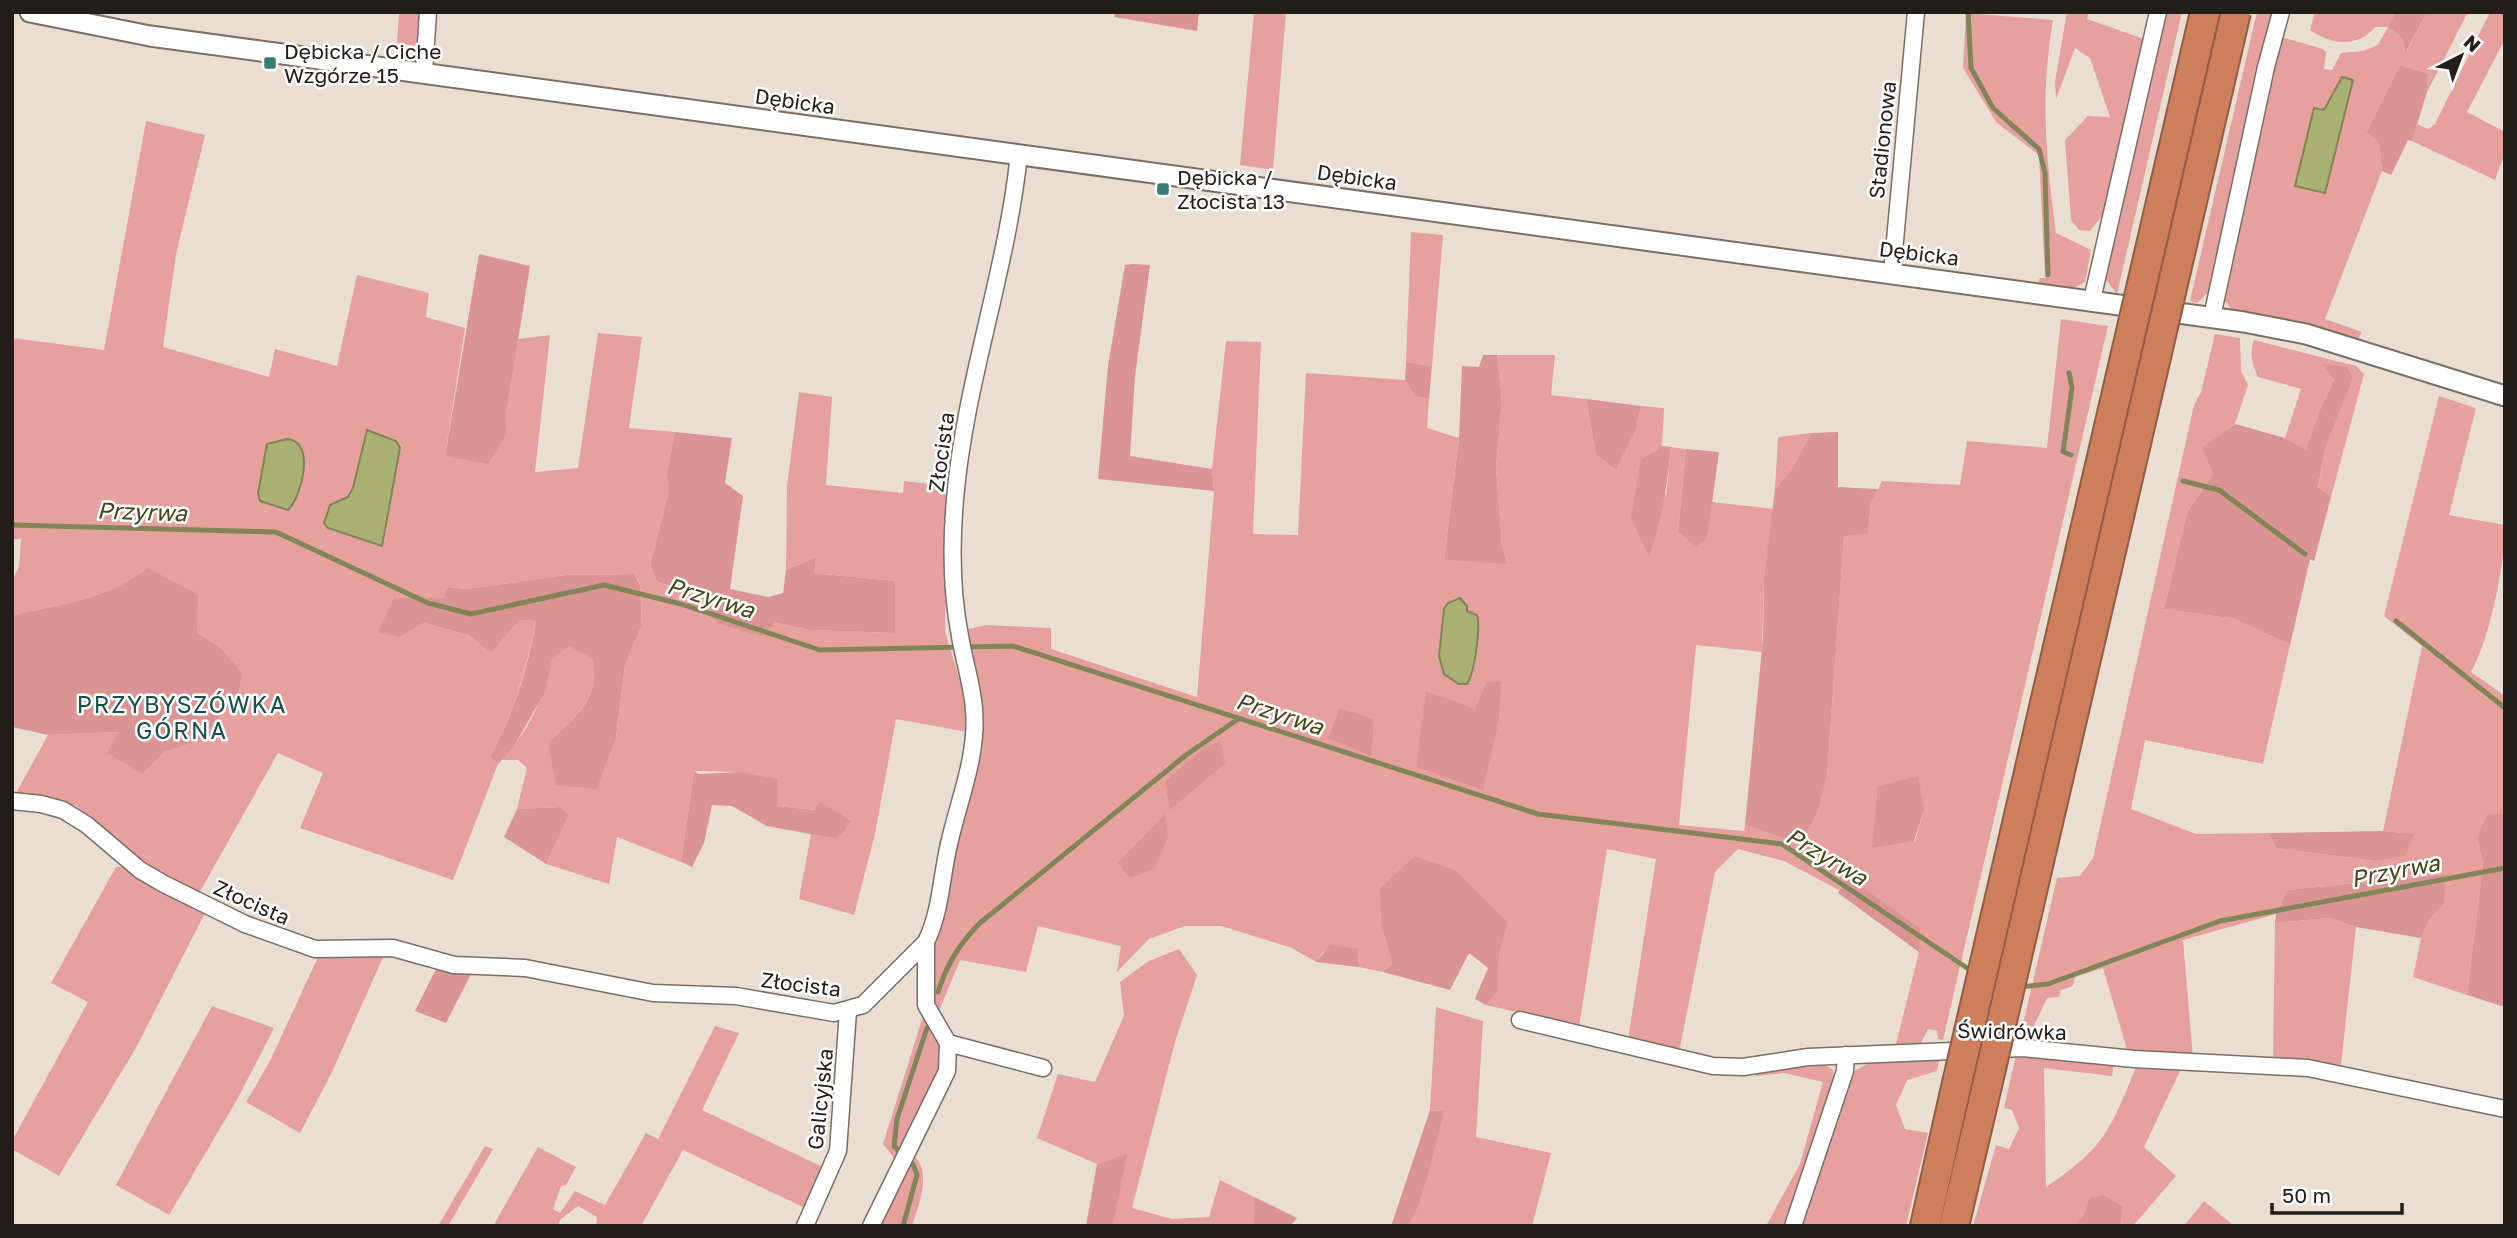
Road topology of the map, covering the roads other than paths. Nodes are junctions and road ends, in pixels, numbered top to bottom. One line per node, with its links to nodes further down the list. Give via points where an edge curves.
1 (30, 12): 8 (street, Dębicka)
2 (428, 12): 9 (street)
3 (1916, 12): 11 (street, Stadionowa)
4 (2158, 12): 12 (street)
5 (2205, 12): 26 (highway, bridge)
6 (2236, 12): 27 (highway, bridge)
7 (2281, 12): 13 (street)
8 (92, 20): 9 (street, Dębicka)
9 (424, 73): 10 (street, Dębicka)
10 (1019, 154): 11 (street, Dębicka); 16 (street, Złocista, via 1002,268 972,385 955,495 952,579 974,735 939,908)
11 (1892, 273): 12 (street, Dębicka)
12 (2092, 300): 13 (street, Dębicka)
13 (2212, 317): 14 (street, Dębicka, via 2306,334)
14 (2505, 396)
15 (12, 801): 17 (street, Złocista, via 41,804 74,816 149,875 245,924 304,947 393,948 454,965 526,968 653,993 736,996 834,1013)
16 (926, 942): 17 (street, Złocista, via 877,993); 19 (street, via 926,1005)
17 (848, 1011): 23 (street, Galicyjska, via 838,1151)
18 (1520, 1020): 20 (street, Świdrówka, via 1713,1066)
19 (948, 1043): 21 (street); 24 (street, via 947,1070)
20 (1846, 1055): 22 (street, Świdrówka, via 2023,1048 2308,1068); 25 (street, via 1845,1071)
21 (1043, 1068)
22 (2505, 1109)
23 (804, 1226)
24 (872, 1226)
25 (1793, 1226)
26 (1925, 1226)
27 (1954, 1226)

